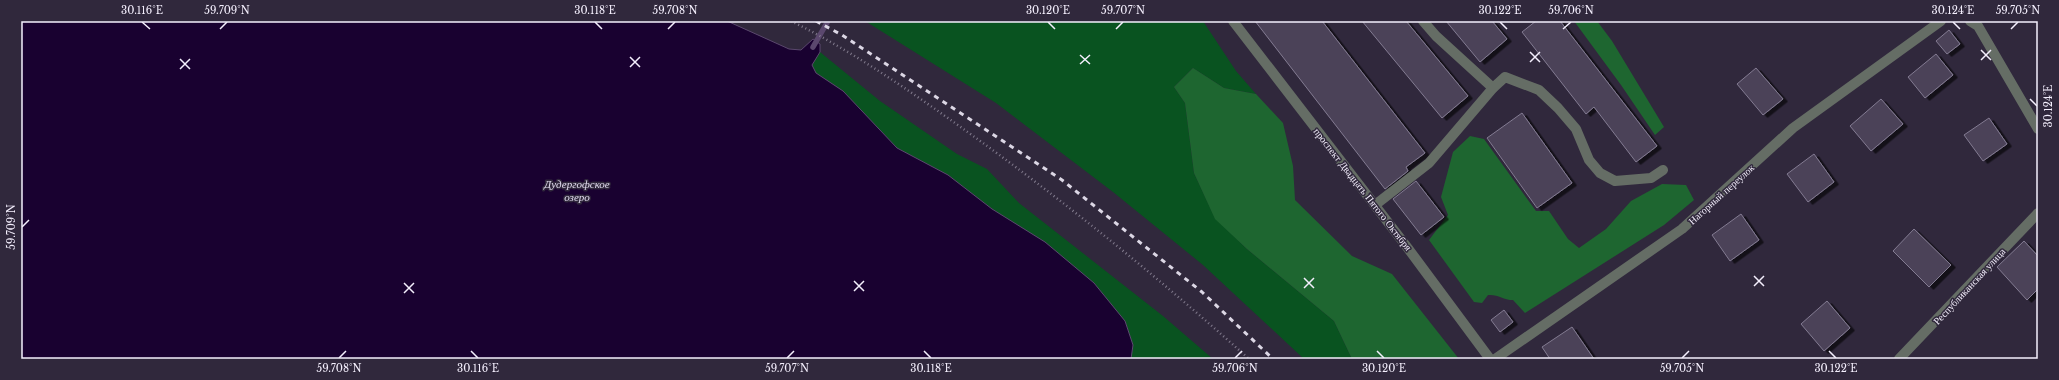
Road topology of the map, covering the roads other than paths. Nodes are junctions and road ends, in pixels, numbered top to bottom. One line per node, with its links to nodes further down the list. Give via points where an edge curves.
1 (1233, 21): 8 (street, проспект Двадцать Пятого Октября)
2 (1423, 21): 5 (street)
3 (1941, 21): 11 (street, Нагорный переулок, via 1793,128 1682,229)
4 (1970, 21): 6 (street, via 1978,26)
5 (1493, 88): 7 (street, via 1505,77 1539,90 1576,130 1590,160 1600,173 1615,181 1651,178); 8 (street, via 1429,163)
6 (2038, 129)
7 (1663, 170)
8 (1375, 205): 10 (street, проспект Двадцать Пятого Октября)
9 (2038, 212): 12 (street, Республиканская улица)
10 (1490, 359)
11 (1495, 359)
12 (1899, 359)

